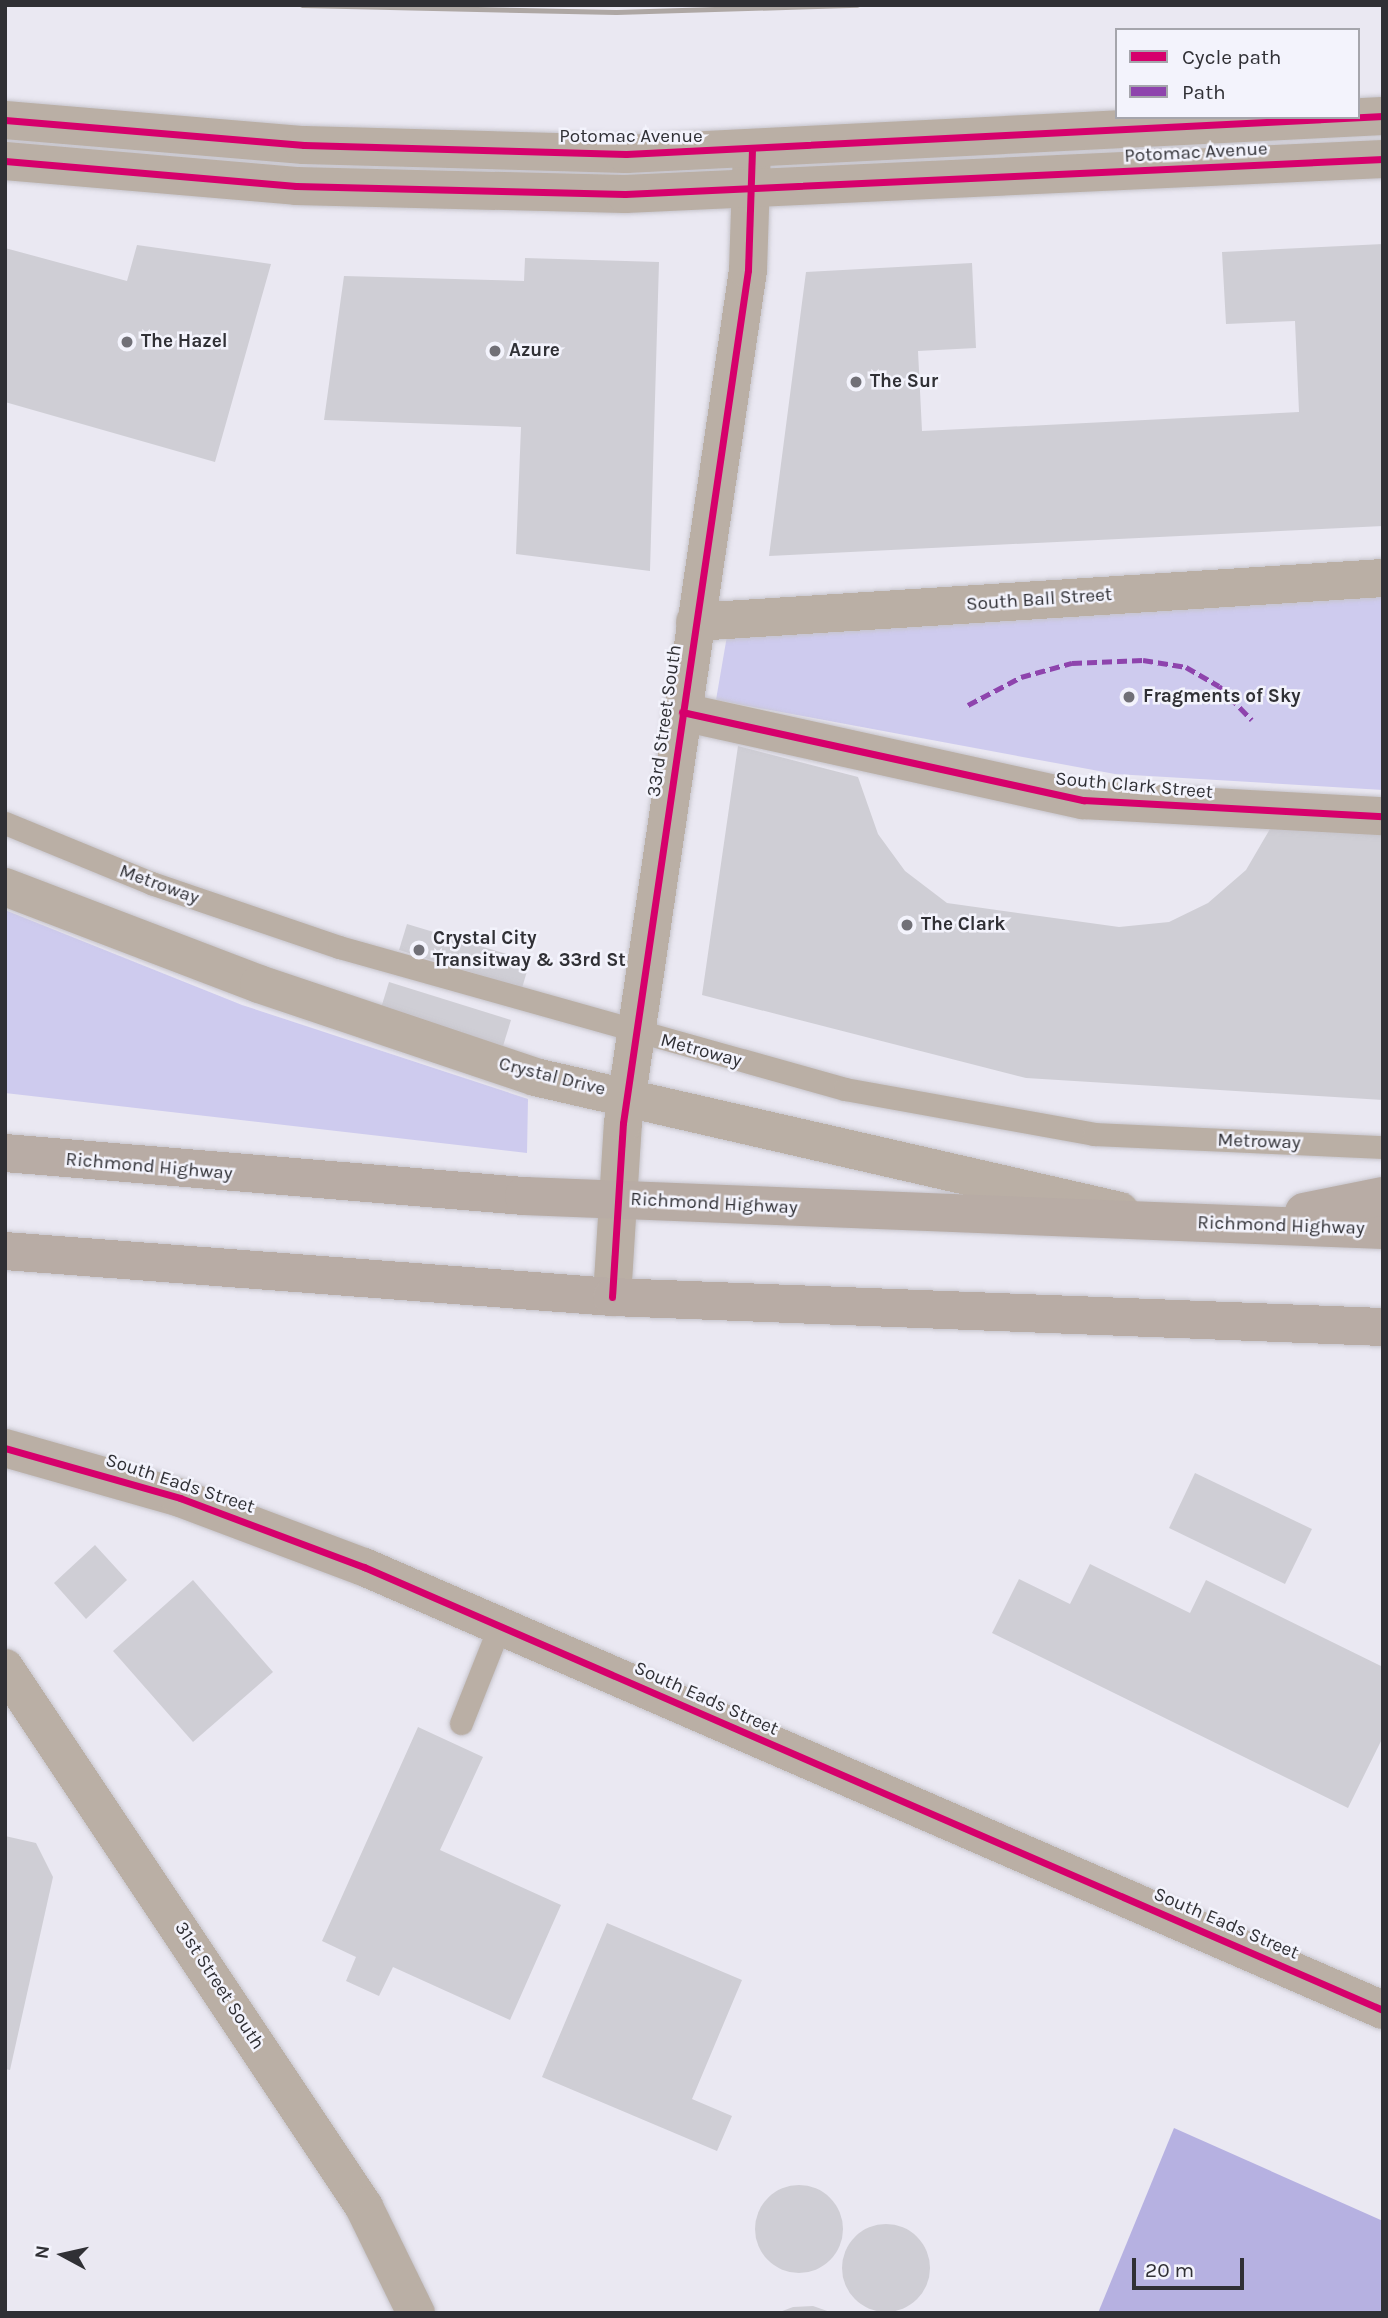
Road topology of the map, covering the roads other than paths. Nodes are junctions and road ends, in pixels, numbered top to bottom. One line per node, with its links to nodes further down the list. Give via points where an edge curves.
1 (1383, 116): 2 (street, Potomac Avenue)
2 (1360, 117)
3 (1329, 119): 5 (street, Potomac Avenue)
4 (5, 120): 5 (street, Potomac Avenue, via 304,145 626,154)
5 (752, 151): 8 (street, 33rd Street South)
6 (1383, 159): 8 (street, Potomac Avenue)
7 (5, 161): 8 (street, Potomac Avenue, via 296,186)
8 (753, 193): 10 (street, 33rd Street South, via 748,270)
9 (1383, 578): 10 (street, South Ball Street)
10 (695, 622): 11 (street, 33rd Street South)
11 (682, 712): 12 (street, South Clark Street, via 1083,800); 15 (street, 33rd Street South)
12 (1383, 816)
13 (5, 823): 15 (lane, Metroway, via 151,883 327,943)
14 (5, 887): 16 (street, Crystal Drive, via 383,1027 535,1077)
15 (636, 1034): 16 (street, 33rd Street South); 17 (lane, Metroway, via 858,1092 1031,1127)
16 (627, 1094): 20 (street, 33rd Street South); 21 (street, Crystal Drive)
17 (1383, 1147)
18 (5, 1153): 20 (highway, Richmond Highway)
19 (1383, 1196): 22 (highway)
20 (616, 1199): 21 (highway, Richmond Highway); 25 (street, 33rd Street South)
21 (1157, 1220): 22 (highway, Richmond Highway)
22 (1244, 1224): 23 (highway, Richmond Highway)
23 (1383, 1230)
24 (5, 1251): 25 (highway)
25 (612, 1297): 26 (highway)
26 (1383, 1327)
27 (5, 1448): 28 (street, South Eads Street, via 192,1502)
28 (500, 1625): 30 (lane); 31 (street, South Eads Street)
29 (5, 1668): 32 (street, 31st Street South, via 364,2207)
30 (461, 1723)
31 (1383, 2010)
32 (416, 2313)

